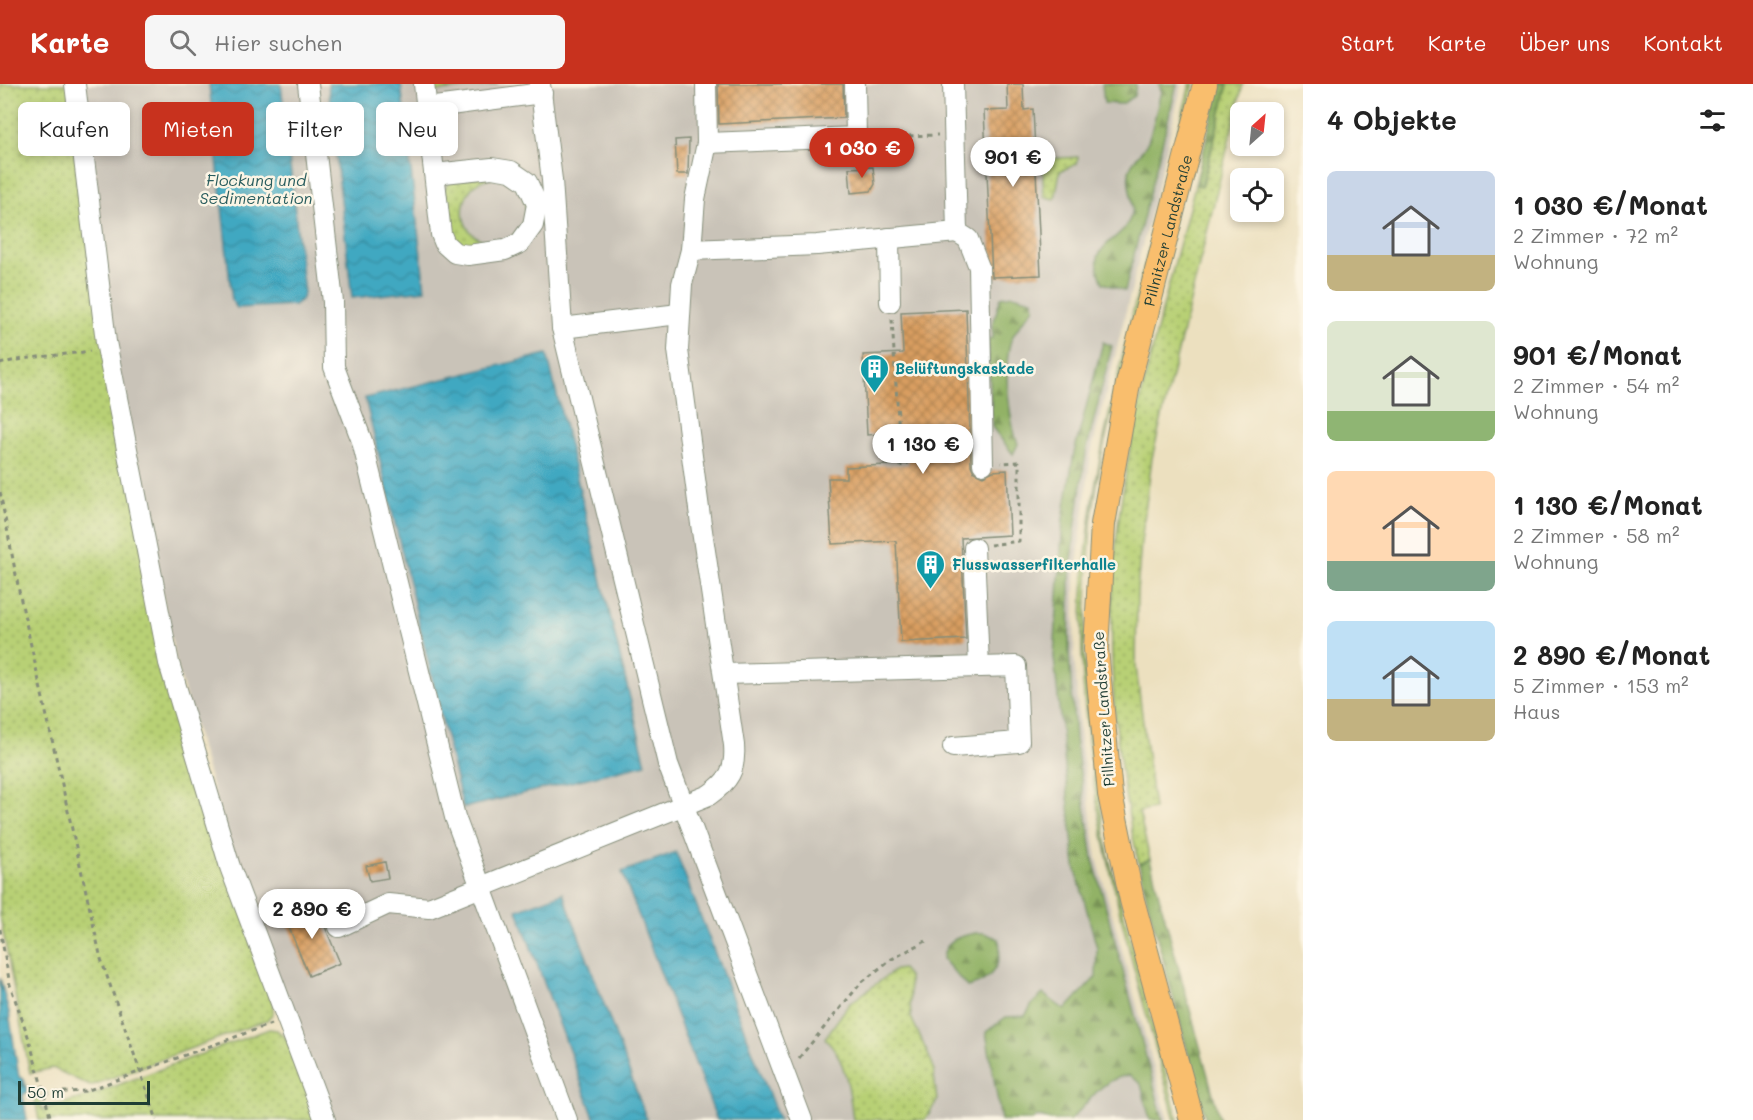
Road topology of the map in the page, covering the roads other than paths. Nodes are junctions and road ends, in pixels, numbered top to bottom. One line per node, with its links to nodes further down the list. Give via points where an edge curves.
1 (75, 84): 28 (lane, via 107,349 169,663 230,867)
2 (308, 84): 26 (lane, via 333,302 334,367 362,441 454,817)
3 (424, 84): 9 (lane)
4 (706, 84): 11 (lane)
5 (855, 84): 11 (lane, via 856,137)
6 (953, 84): 14 (lane)
7 (1204, 84): 31 (main road, Pillnitzer Landstraße, via 1126,396 1103,524 1096,649 1112,805 1132,900)
8 (541, 89): 10 (lane); 19 (lane)
9 (426, 102)
10 (458, 103)
11 (707, 143): 16 (lane, via 695,199)
12 (432, 156): 13 (lane)
13 (434, 174): 13 (lane, via 441,234 455,253 505,250 520,243 533,225 537,204 527,183 511,171 492,168)
14 (957, 232): 15 (lane); 20 (lane, via 968,239 979,267)
15 (889, 238): 16 (lane); 17 (lane)
16 (691, 250): 18 (lane)
17 (890, 302)
18 (679, 314): 19 (lane); 23 (lane, via 678,350)
19 (562, 328): 25 (lane, via 668,764)
20 (983, 464)
21 (974, 548): 22 (lane)
22 (979, 667): 23 (lane); 24 (lane, via 1016,666 1019,742)
23 (724, 674): 25 (lane, via 734,767 724,785)
24 (953, 747)
25 (683, 806): 26 (lane); 30 (lane)
26 (480, 890): 27 (lane, via 429,908 388,904); 29 (lane)
27 (339, 927)
28 (325, 1120)
29 (567, 1120)
30 (802, 1120)
31 (1191, 1120)

